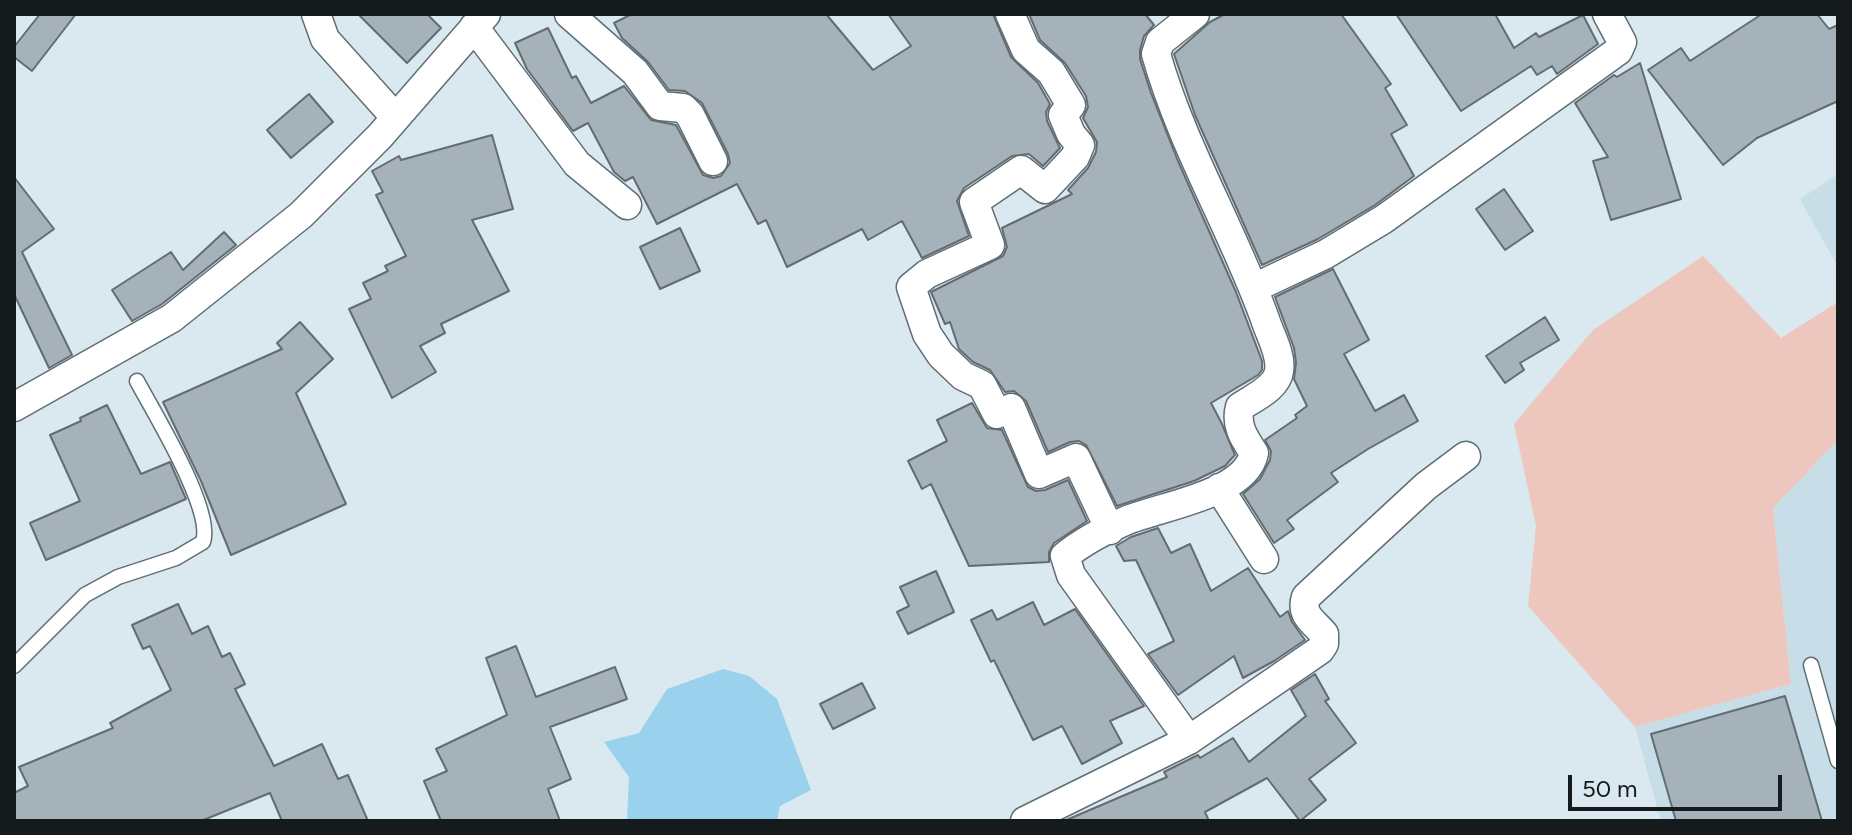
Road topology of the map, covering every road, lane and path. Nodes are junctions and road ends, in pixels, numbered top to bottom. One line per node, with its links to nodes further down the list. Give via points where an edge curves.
1 (316, 14): 7 (street, via 325,39)
2 (569, 14): 8 (street, via 635,72 660,106 683,108 690,115)
3 (1010, 14): 15 (street, via 1026,50 1051,72 1071,105 1063,115 1080,145 1045,189 1021,170 974,202 990,245 911,287 927,334 941,355 982,385 997,414 1011,408 1039,474 1076,458)
4 (1195, 14): 10 (street, via 1160,42 1156,54)
5 (1607, 14): 10 (street, via 1622,42 1618,51 1384,219)
6 (480, 20): 7 (street); 9 (street, via 577,164)
7 (395, 117): 12 (street, via 301,215 172,318)
8 (713, 161)
9 (627, 205)
10 (1254, 288): 14 (street, via 1280,361 1279,375 1240,407 1237,418 1254,453 1252,464)
11 (137, 381): 18 (lane, via 195,493 206,521 203,542 85,595)
12 (14, 407)
13 (1466, 456): 19 (street, via 1306,597 1307,617 1324,634 1320,650)
14 (1219, 488): 15 (street); 16 (street)
15 (1110, 530): 19 (street, via 1065,556 1066,565)
16 (1264, 559)
17 (1811, 665): 20 (lane)
18 (14, 666)
19 (1189, 740): 21 (street)
20 (1838, 761)
21 (1069, 811): 22 (street)
22 (1025, 821)

